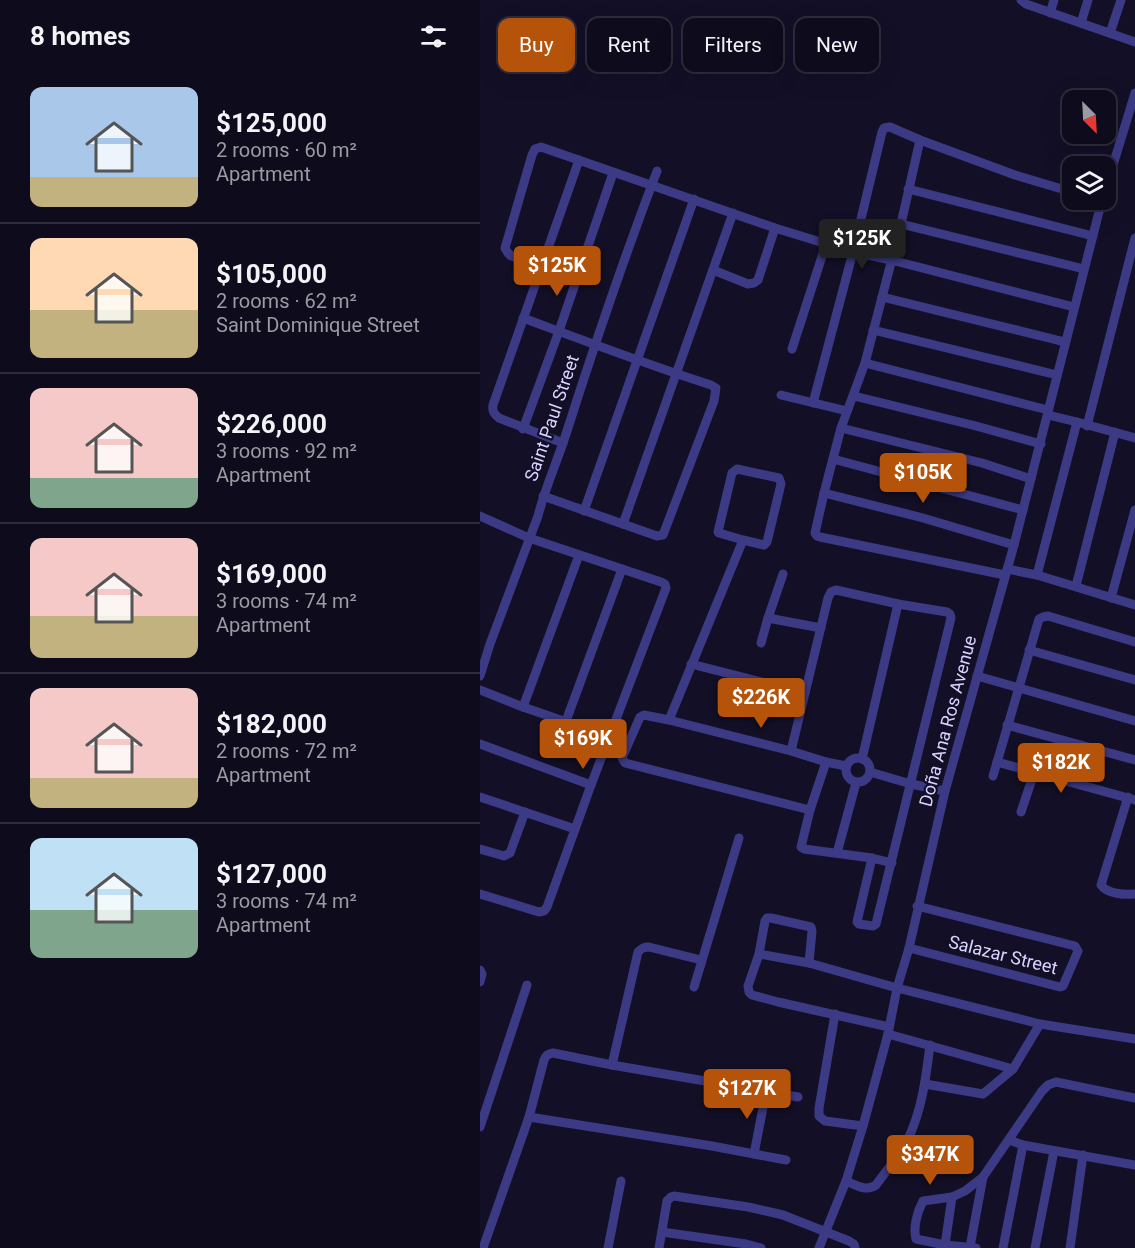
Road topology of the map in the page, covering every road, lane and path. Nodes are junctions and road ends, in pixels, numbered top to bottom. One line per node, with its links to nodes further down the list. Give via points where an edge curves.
1 (1021, 0): 5 (street)
2 (1054, 0): 5 (street)
3 (1088, 0): 6 (street)
4 (1121, 0): 7 (street)
5 (1050, 13): 6 (street)
6 (1081, 23): 7 (street)
7 (1110, 33): 8 (street)
8 (1135, 42)
9 (1135, 93): 11 (street)
10 (920, 140): 16 (street); 17 (street); 26 (street, via 884,128)
11 (1116, 156)
12 (579, 160): 14 (street); 28 (street); 28 (street, via 541,147 532,155 506,248 511,256)
13 (657, 171): 15 (street, Saint Paul Street)
14 (613, 172): 15 (street); 35 (street)
15 (652, 185): 18 (street); 37 (street, Saint Paul Street)
16 (908, 189): 21 (street); 23 (street)
17 (1062, 189)
18 (694, 200): 20 (street); 39 (street)
19 (1099, 210): 23 (street, Doña Ana Ros Avenue)
20 (733, 213): 22 (street); 30 (street)
21 (901, 224): 27 (street); 29 (street)
22 (775, 228): 25 (street); 30 (street, via 754,283)
23 (1093, 236): 29 (street, Doña Ana Ros Avenue)
24 (1135, 238): 49 (street)
25 (826, 244): 26 (street); 38 (street)
26 (853, 252): 27 (street); 45 (street)
27 (891, 260): 31 (street); 32 (street)
28 (542, 265): 33 (street)
29 (1084, 269): 32 (street, Doña Ana Ros Avenue)
30 (713, 270): 41 (street)
31 (882, 297): 34 (street); 36 (street)
32 (1074, 307): 36 (street, Doña Ana Ros Avenue)
33 (523, 318): 35 (street); 51 (street, via 492,410 499,418)
34 (873, 330): 40 (street); 42 (street)
35 (559, 331): 37 (street); 51 (street)
36 (1065, 342): 42 (street, Doña Ana Ros Avenue)
37 (595, 345): 39 (street); 54 (street, Saint Paul Street)
38 (792, 349)
39 (637, 359): 41 (street); 62 (street)
40 (865, 363): 44 (street); 47 (street)
41 (675, 374): 64 (street); 64 (street, via 715,386 714,401 663,535 657,537)
42 (1057, 375): 47 (street, Doña Ana Ros Avenue)
43 (781, 395): 45 (street)
44 (854, 396): 46 (street); 55 (street)
45 (813, 403): 46 (street)
46 (847, 411): 50 (street)
47 (1048, 412): 48 (street); 55 (street, Doña Ana Ros Avenue)
48 (1077, 422): 49 (street); 72 (street)
49 (1087, 426): 52 (street)
50 (842, 428): 56 (street); 57 (street)
51 (523, 429): 54 (street)
52 (1115, 432): 53 (street); 73 (street)
53 (1135, 438)
54 (563, 443): 59 (street, Saint Paul Street)
55 (1041, 444): 57 (street, Doña Ana Ros Avenue)
56 (833, 459): 58 (street); 60 (street)
57 (1031, 479): 60 (street, Doña Ana Ros Avenue)
58 (824, 493): 67 (street); 70 (street, via 815,530 820,537)
59 (543, 496): 62 (street); 65 (street, Saint Paul Street)
60 (1023, 510): 67 (street, Doña Ana Ros Avenue)
61 (1135, 510): 74 (street)
62 (584, 511): 64 (street)
63 (480, 516): 65 (street)
64 (622, 524)
65 (529, 538): 68 (street); 79 (street, Saint Paul Street)
66 (743, 540): 66 (street, via 718,532 732,473 737,469 778,478 781,484 767,542 764,545); 83 (street)
67 (1014, 544): 70 (street, Doña Ana Ros Avenue)
68 (579, 555): 69 (street); 90 (street)
69 (622, 569): 92 (street); 95 (street, via 665,584 666,588)
70 (1006, 572): 72 (street); 85 (street, Doña Ana Ros Avenue)
71 (783, 574): 77 (street)
72 (1037, 575): 73 (street)
73 (1076, 586): 74 (street)
74 (1111, 598): 76 (street)
75 (898, 604): 78 (street, via 836,590 828,598); 98 (street); 107 (street, via 947,612 951,616)
76 (1135, 604)
77 (768, 618): 78 (street); 81 (street)
78 (821, 628): 89 (street)
79 (485, 642): 84 (street, Saint Paul Street)
80 (1135, 642): 82 (street, via 1048,616 1039,619)
81 (761, 643)
82 (1029, 650): 86 (street); 87 (street)
83 (691, 664): 89 (street); 91 (street)
84 (480, 676)
85 (977, 676): 87 (street); 109 (street, Doña Ana Ros Avenue)
86 (1135, 680)
87 (1018, 687): 93 (street); 94 (street)
88 (480, 690): 90 (street)
89 (805, 693): 97 (street)
90 (523, 707): 92 (street)
91 (669, 720): 97 (street); 112 (street, via 640,717 622,756 624,762)
92 (566, 721): 95 (street)
93 (1135, 721)
94 (1007, 725): 99 (street); 101 (street)
95 (610, 737): 108 (street)
96 (480, 744): 108 (street)
97 (791, 751): 100 (street)
98 (862, 759): 102 (street, via 856,758); 103 (street, via 870,766)
99 (1135, 760)
100 (826, 762): 102 (street); 112 (street)
101 (997, 762): 104 (street); 105 (street)
102 (846, 766): 106 (street, via 847,777)
103 (870, 772): 106 (street, via 868,778); 107 (street)
104 (1034, 773): 111 (street); 114 (street)
105 (993, 776)
106 (856, 783): 118 (street)
107 (910, 784): 109 (street); 120 (street)
108 (591, 785): 115 (street)
109 (945, 791): 123 (street, Doña Ana Ros Avenue)
110 (480, 797): 113 (street)
111 (1132, 799): 122 (street, via 1101,885 1108,891)
112 (810, 810): 118 (street, via 801,847)
113 (525, 812): 115 (street); 117 (street, via 510,853 504,856)
114 (1021, 812)
115 (575, 829): 121 (street, via 544,911)
116 (739, 838): 126 (street)
117 (480, 849)
118 (837, 854): 119 (street)
119 (872, 858): 120 (street); 120 (street, via 859,924 876,924)
120 (892, 863)
121 (480, 894)
122 (1135, 894)
123 (917, 906): 124 (street, Doña Ana Ros Avenue); 124 (street, Salazar Street, via 1075,946 1078,951 1060,987)
124 (909, 948): 132 (street, Doña Ana Ros Avenue)
125 (759, 954): 127 (street); 127 (street, via 765,920 771,918 810,927); 133 (street, via 748,987 750,993)
126 (701, 960): 131 (street); 138 (street, via 649,947 641,949)
127 (808, 963): 132 (street)
128 (480, 970): 129 (street)
129 (480, 982)
130 (527, 985): 146 (street)
131 (694, 987)
132 (897, 988): 134 (street); 135 (street, Doña Ana Ros Avenue)
133 (835, 1014): 135 (street); 145 (street, via 819,1116 825,1121)
134 (1040, 1024): 136 (street); 139 (street)
135 (889, 1030): 137 (street); 145 (street, Doña Ana Ros Avenue)
136 (1135, 1039)
137 (930, 1045): 139 (street); 140 (street)
138 (612, 1065): 141 (street); 144 (street, via 553,1053 546,1055)
139 (1013, 1069): 140 (street, via 983,1094)
140 (925, 1084): 156 (street, via 907,1140 876,1185 865,1188)
141 (766, 1092): 142 (street); 150 (street)
142 (798, 1097)
143 (1135, 1098): 147 (street, via 1056,1082 1042,1091)
144 (529, 1116): 150 (street); 162 (street)
145 (863, 1126): 156 (street, Doña Ana Ros Avenue)
146 (480, 1127)
147 (1009, 1140): 148 (street); 154 (street)
148 (1023, 1145): 149 (street); 168 (street)
149 (1054, 1151): 151 (street); 169 (street)
150 (754, 1154): 152 (street)
151 (1083, 1155): 153 (street); 170 (street)
152 (786, 1160)
153 (1135, 1165)
154 (983, 1177): 157 (street); 161 (street)
155 (621, 1181): 163 (street)
156 (846, 1181): 158 (street, Doña Ana Ros Avenue)
157 (952, 1197): 160 (street); 160 (street, via 923,1202 915,1227 916,1239)
158 (825, 1230): 159 (street, via 760,1209 674,1196 667,1201); 166 (street, Doña Ana Ros Avenue); 167 (street)
159 (662, 1232): 164 (street); 165 (street)
160 (945, 1245): 161 (street)
161 (973, 1247)
162 (483, 1248)
163 (608, 1248)
164 (659, 1248)
165 (761, 1248)
166 (819, 1248)
167 (855, 1248)
168 (1003, 1248)
169 (1035, 1248)
170 (1070, 1248)

